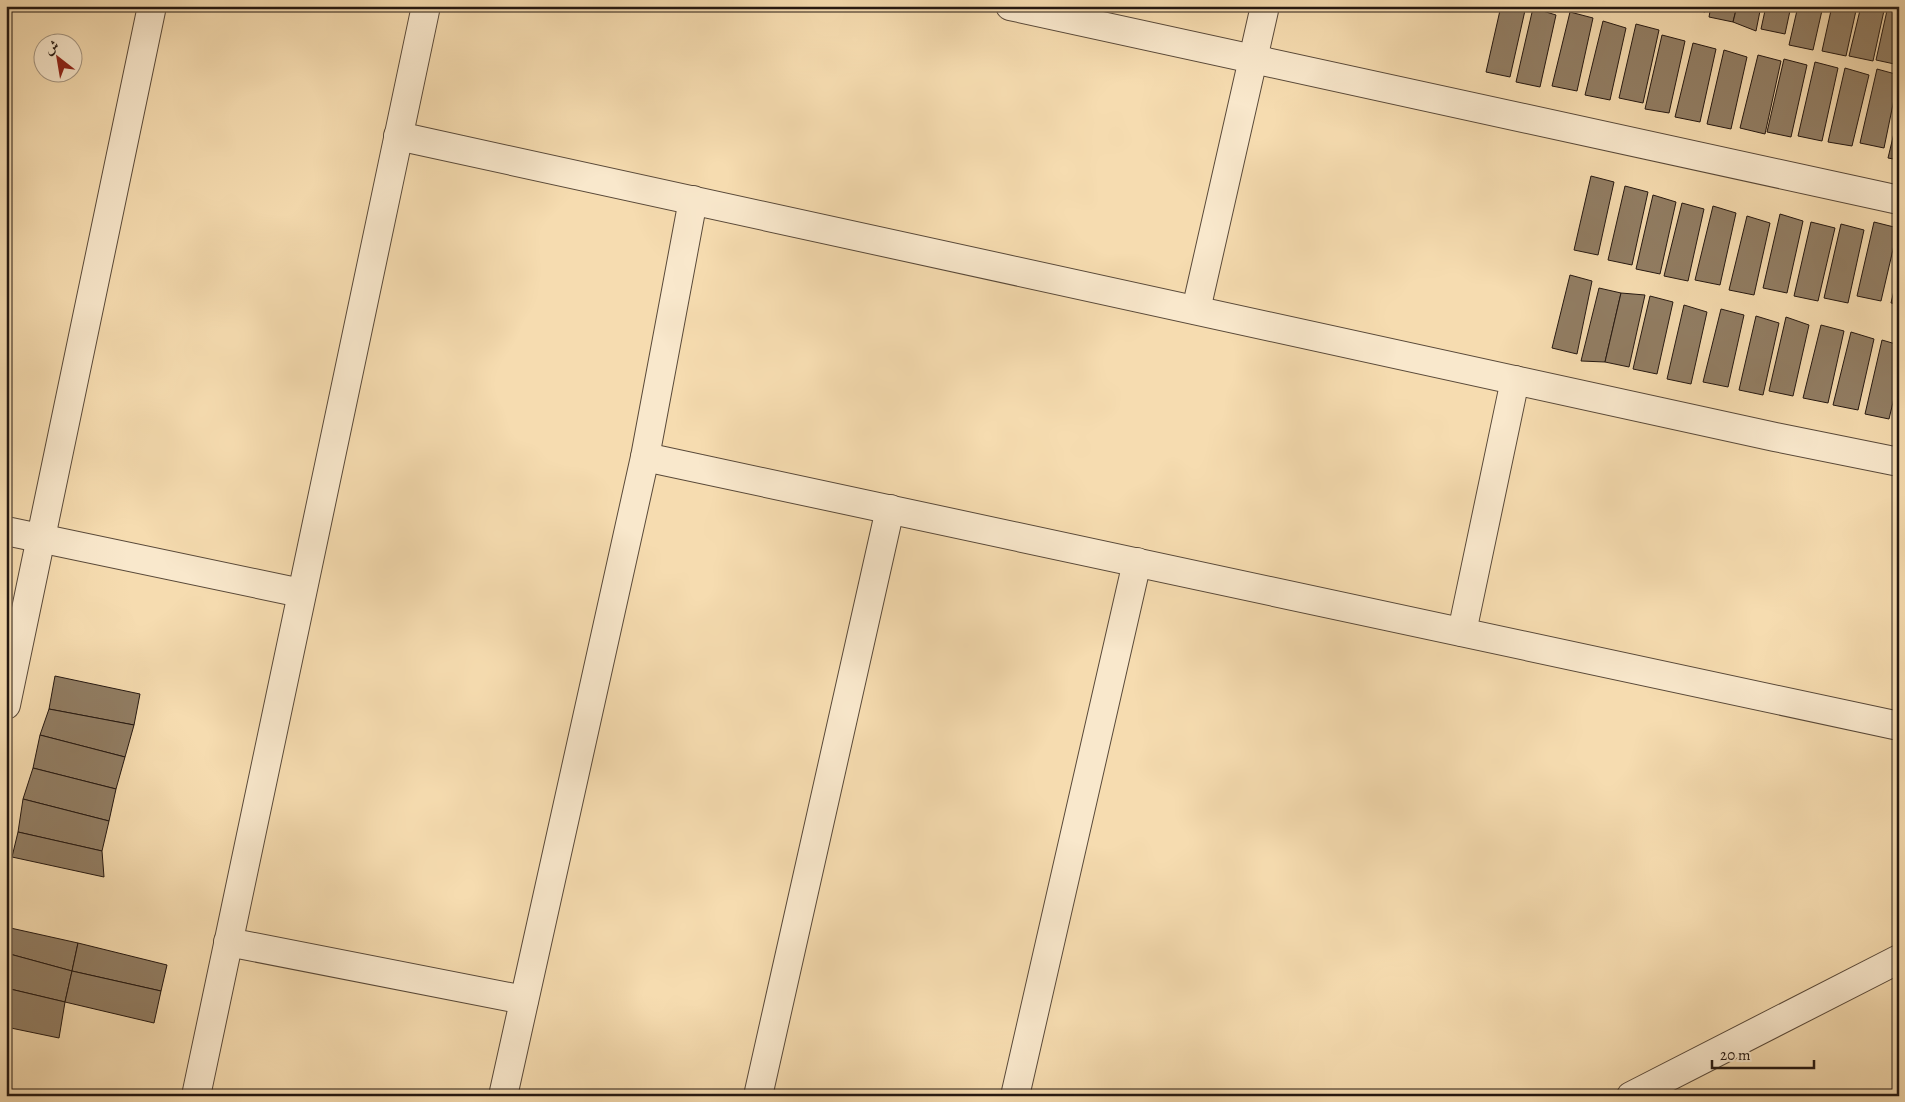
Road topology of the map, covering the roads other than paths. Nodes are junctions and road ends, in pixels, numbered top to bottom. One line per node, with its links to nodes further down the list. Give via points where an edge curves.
1 (152, 6): 15 (street)
2 (426, 6): 6 (street)
3 (1010, 6): 5 (street)
4 (1264, 6): 5 (street)
5 (1254, 59): 8 (street); 9 (street)
6 (398, 136): 7 (street); 17 (street)
7 (693, 200): 9 (street); 11 (street)
8 (1899, 200)
9 (1196, 310): 10 (street)
10 (1515, 380): 12 (street); 18 (street)
11 (645, 457): 13 (street); 23 (street)
12 (1899, 462)
13 (890, 509): 16 (street); 26 (street)
14 (6, 531): 15 (street)
15 (41, 538): 17 (street); 19 (street)
16 (1137, 562): 18 (street); 27 (street)
17 (302, 593): 21 (street)
18 (1462, 632): 20 (street)
19 (6, 705)
20 (1899, 726)
21 (228, 942): 23 (street); 24 (street)
22 (1899, 959): 28 (street)
23 (524, 1000): 25 (street)
24 (196, 1096)
25 (503, 1096)
26 (758, 1096)
27 (1015, 1096)
28 (1631, 1096)

